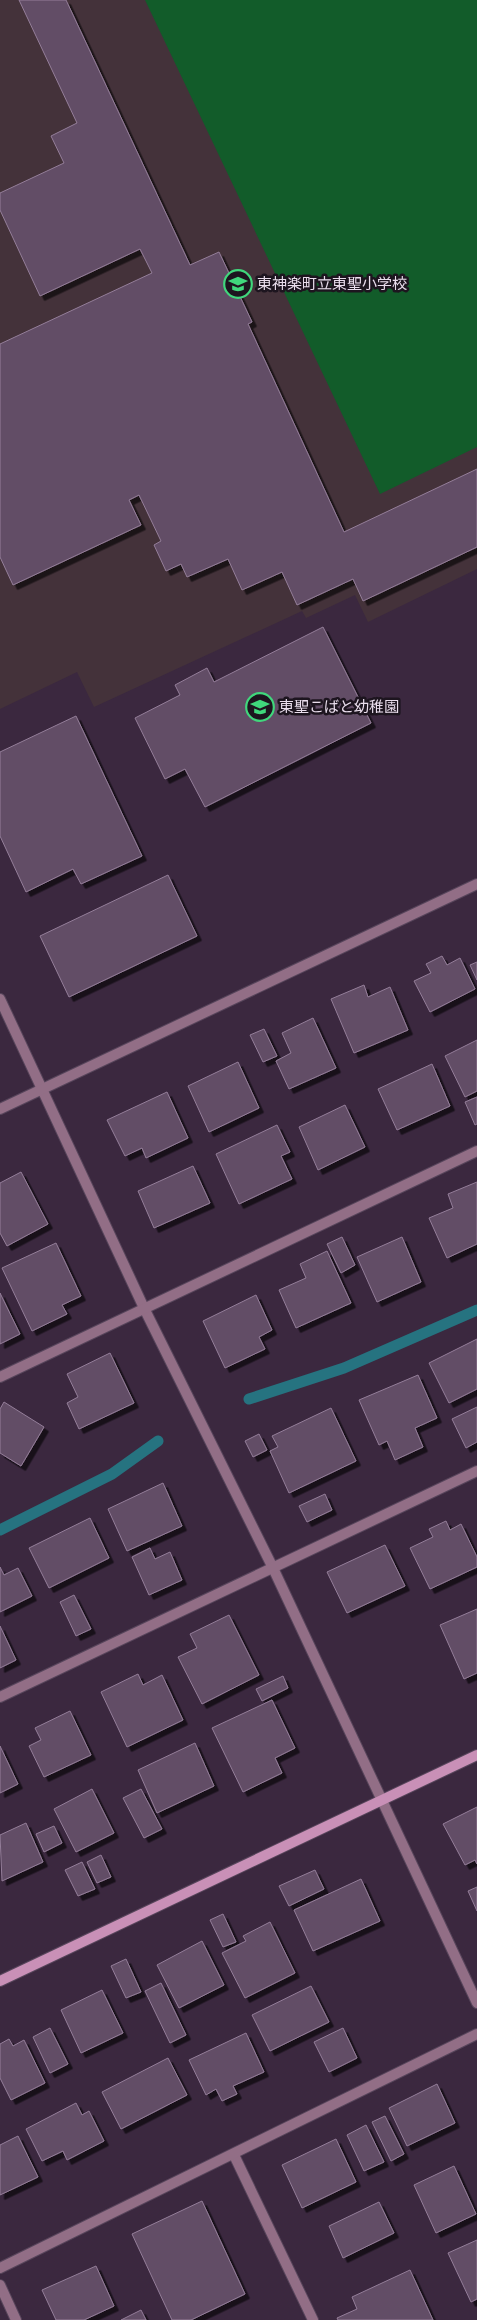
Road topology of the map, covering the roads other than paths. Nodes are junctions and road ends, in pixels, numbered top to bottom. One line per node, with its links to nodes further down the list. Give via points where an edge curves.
1 (477, 884): 3 (street)
2 (0, 999): 3 (street)
3 (43, 1089): 4 (street); 6 (street)
4 (0, 1109)
5 (477, 1151): 6 (street)
6 (144, 1308): 7 (street); 9 (street)
7 (0, 1377)
8 (477, 1471): 9 (street)
9 (273, 1568): 10 (street); 12 (street)
10 (0, 1697)
11 (477, 1755): 12 (street)
12 (381, 1801): 13 (street); 14 (street)
13 (0, 1981)
14 (477, 2003)
15 (477, 2034): 16 (street)
16 (234, 2155): 17 (street); 20 (street)
17 (0, 2268)
18 (0, 2285): 19 (street)
19 (16, 2320)
20 (313, 2320)

